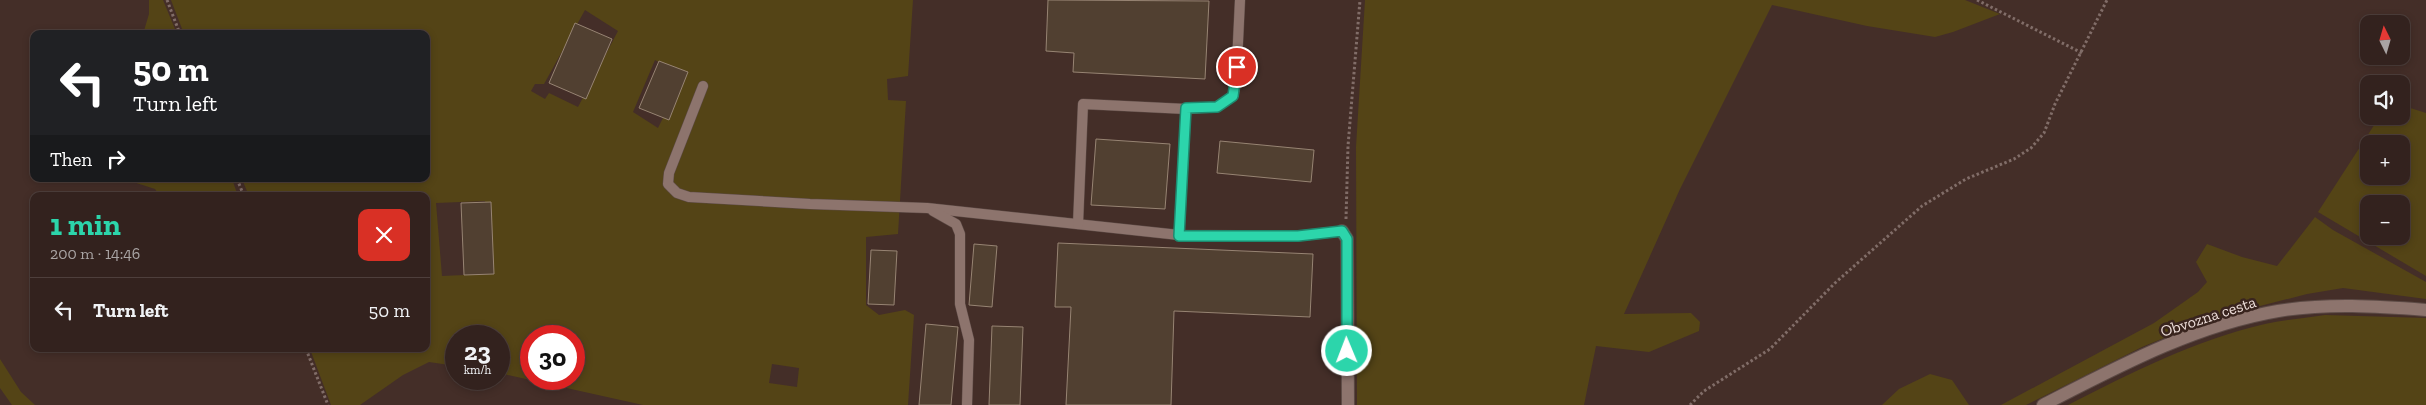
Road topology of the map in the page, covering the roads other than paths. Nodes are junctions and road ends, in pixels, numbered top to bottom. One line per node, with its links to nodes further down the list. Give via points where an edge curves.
1 (1240, 0): 3 (lane, via 1233,96 1217,107)
2 (703, 86): 4 (lane, via 669,173 668,184 677,193 792,203)
3 (1186, 108): 5 (lane, via 1083,104); 7 (lane)
4 (927, 208): 5 (lane); 9 (lane, via 956,224 960,234 960,304 969,340)
5 (1078, 224): 7 (lane)
6 (1343, 232): 7 (lane, via 1298,236); 10 (street)
7 (1179, 236)
8 (2426, 310): 11 (street, Obvozna cesta, via 2328,306 2278,311 2232,321 2162,348)
9 (967, 405)
10 (1348, 405)
11 (2043, 405)

